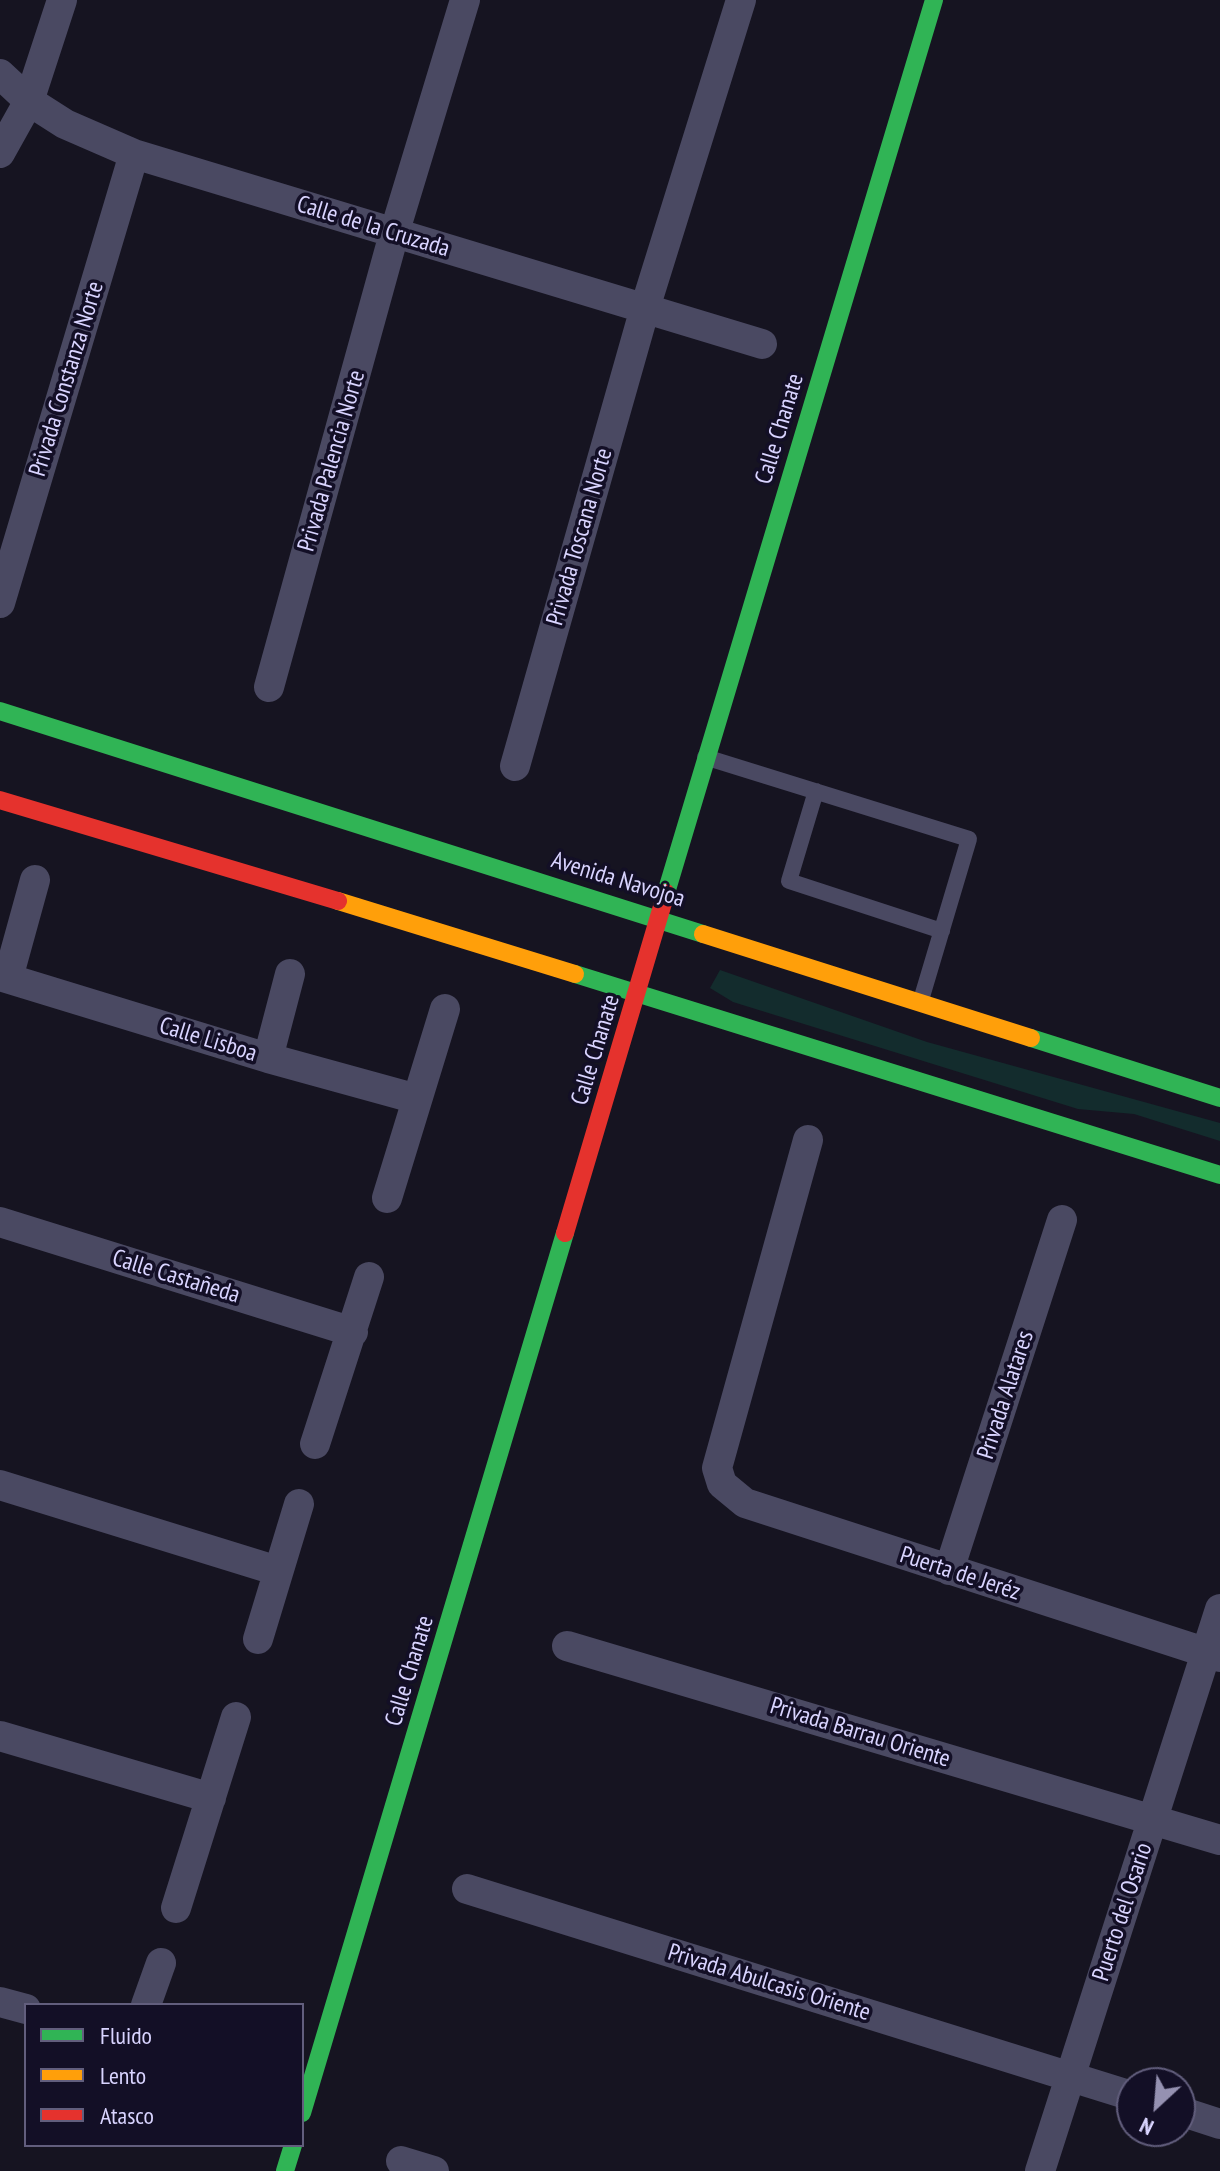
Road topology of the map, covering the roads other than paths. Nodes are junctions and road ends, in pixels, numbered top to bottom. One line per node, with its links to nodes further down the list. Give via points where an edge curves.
1 (62, 0): 6 (street)
2 (465, 0): 9 (street, Privada Palencia Norte)
3 (741, 0): 10 (street, Privada Toscana Norte)
4 (934, 0): 15 (street, Calle Chanate)
5 (0, 74): 6 (street, Calle de la Cruzada)
6 (29, 101): 7 (street); 8 (street, Calle de la Cruzada, via 65,124)
7 (0, 153)
8 (134, 154): 9 (street, Calle de la Cruzada); 12 (street, Privada Constanza Norte)
9 (394, 234): 10 (street, Calle de la Cruzada); 13 (street, Privada Palencia Norte)
10 (645, 308): 11 (street, Calle de la Cruzada); 16 (street, Privada Toscana Norte)
11 (762, 344)
12 (0, 603)
13 (269, 687)
14 (0, 711): 20 (street, Avenida Navojoa)
15 (704, 757): 17 (lane); 20 (street, Calle Chanate)
16 (515, 766)
17 (816, 791): 21 (lane, via 789,881); 21 (lane, via 969,839)
18 (0, 800): 24 (street)
19 (35, 880): 23 (street)
20 (659, 918): 24 (street, Calle Chanate); 25 (street, Avenida Navojoa)
21 (942, 931): 25 (lane)
22 (290, 974): 27 (street)
23 (4, 977): 27 (street, Calle Lisboa)
24 (637, 994): 31 (street); 59 (street, Calle Chanate)
25 (921, 1002): 28 (street, Avenida Navojoa)
26 (445, 1009): 29 (street)
27 (268, 1058): 29 (street, Calle Lisboa)
28 (1220, 1098)
29 (417, 1099): 32 (street)
30 (808, 1140): 40 (street, Puerta de Jeréz, via 717,1468 722,1484 745,1503)
31 (1220, 1175)
32 (387, 1198)
33 (1062, 1220): 40 (street, Privada Alatares)
34 (0, 1222): 36 (street, Calle Castañeda)
35 (369, 1277): 36 (street)
36 (353, 1332): 37 (street)
37 (315, 1444)
38 (0, 1485): 41 (street)
39 (299, 1504): 41 (street)
40 (949, 1570): 45 (street, Puerta de Jeréz)
41 (278, 1571): 43 (street)
42 (1220, 1609): 45 (street, Puerto del Osario)
43 (258, 1639)
44 (567, 1646): 49 (street, Privada Barrau Oriente)
45 (1213, 1655): 49 (street, Puerto del Osario)
46 (236, 1717): 48 (street)
47 (0, 1736): 48 (street)
48 (211, 1798): 52 (street)
49 (1152, 1820): 50 (street, Privada Barrau Oriente); 57 (street, Puerto del Osario)
50 (1220, 1840)
51 (467, 1889): 57 (street, Privada Abulcasis Oriente)
52 (176, 1908)
53 (161, 1963): 55 (street)
54 (0, 2002): 56 (street)
55 (147, 2003)
56 (24, 2008)
57 (1070, 2076): 58 (street, Privada Abulcasis Oriente); 66 (street, Puerto del Osario)
58 (1116, 2091)
59 (304, 2106)
60 (1196, 2116): 61 (street)
61 (1220, 2124)
62 (292, 2147): 64 (street)
63 (401, 2161): 65 (street)
64 (285, 2171)
65 (434, 2171)
66 (1040, 2171)

